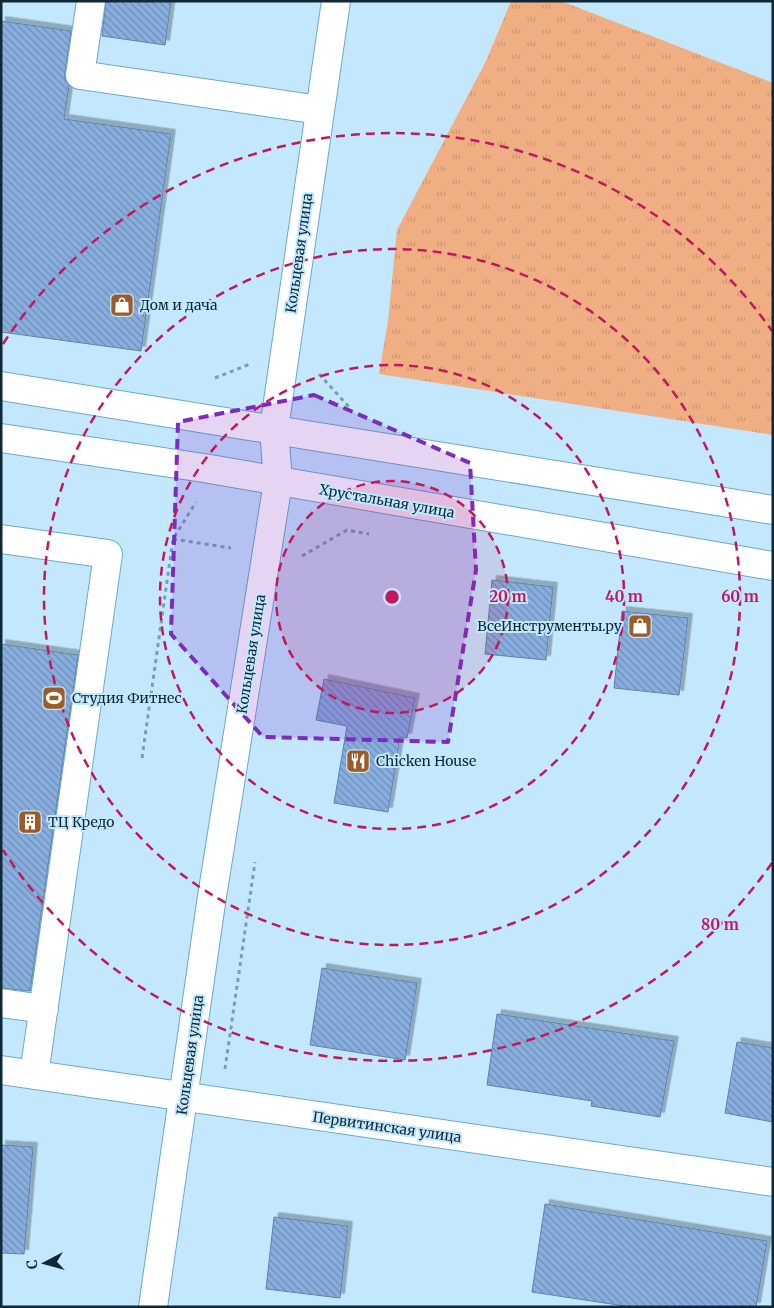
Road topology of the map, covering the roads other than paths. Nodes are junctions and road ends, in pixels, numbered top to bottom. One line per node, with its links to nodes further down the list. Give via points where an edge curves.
1 (91, 1): 3 (main road, via 80,75)
2 (336, 1): 3 (main road, Кольцевая улица)
3 (320, 110): 5 (main road, Кольцевая улица)
4 (1, 386): 5 (main road)
5 (274, 429): 7 (main road, Кольцевая улица); 8 (main road)
6 (1, 438): 7 (main road, Хрустальная улица)
7 (278, 482): 10 (main road, Хрустальная улица); 15 (main road, Кольцевая улица, via 211,903)
8 (773, 510)
9 (1, 539): 12 (main road, via 108,554)
10 (773, 566)
11 (1, 1002): 12 (main road)
12 (44, 1009): 14 (main road)
13 (1, 1070): 14 (main road, Первитинская улица)
14 (34, 1075): 15 (main road, Первитинская улица)
15 (184, 1097): 16 (main road, Первитинская улица); 17 (main road, Кольцевая улица)
16 (773, 1182)
17 (153, 1307)

